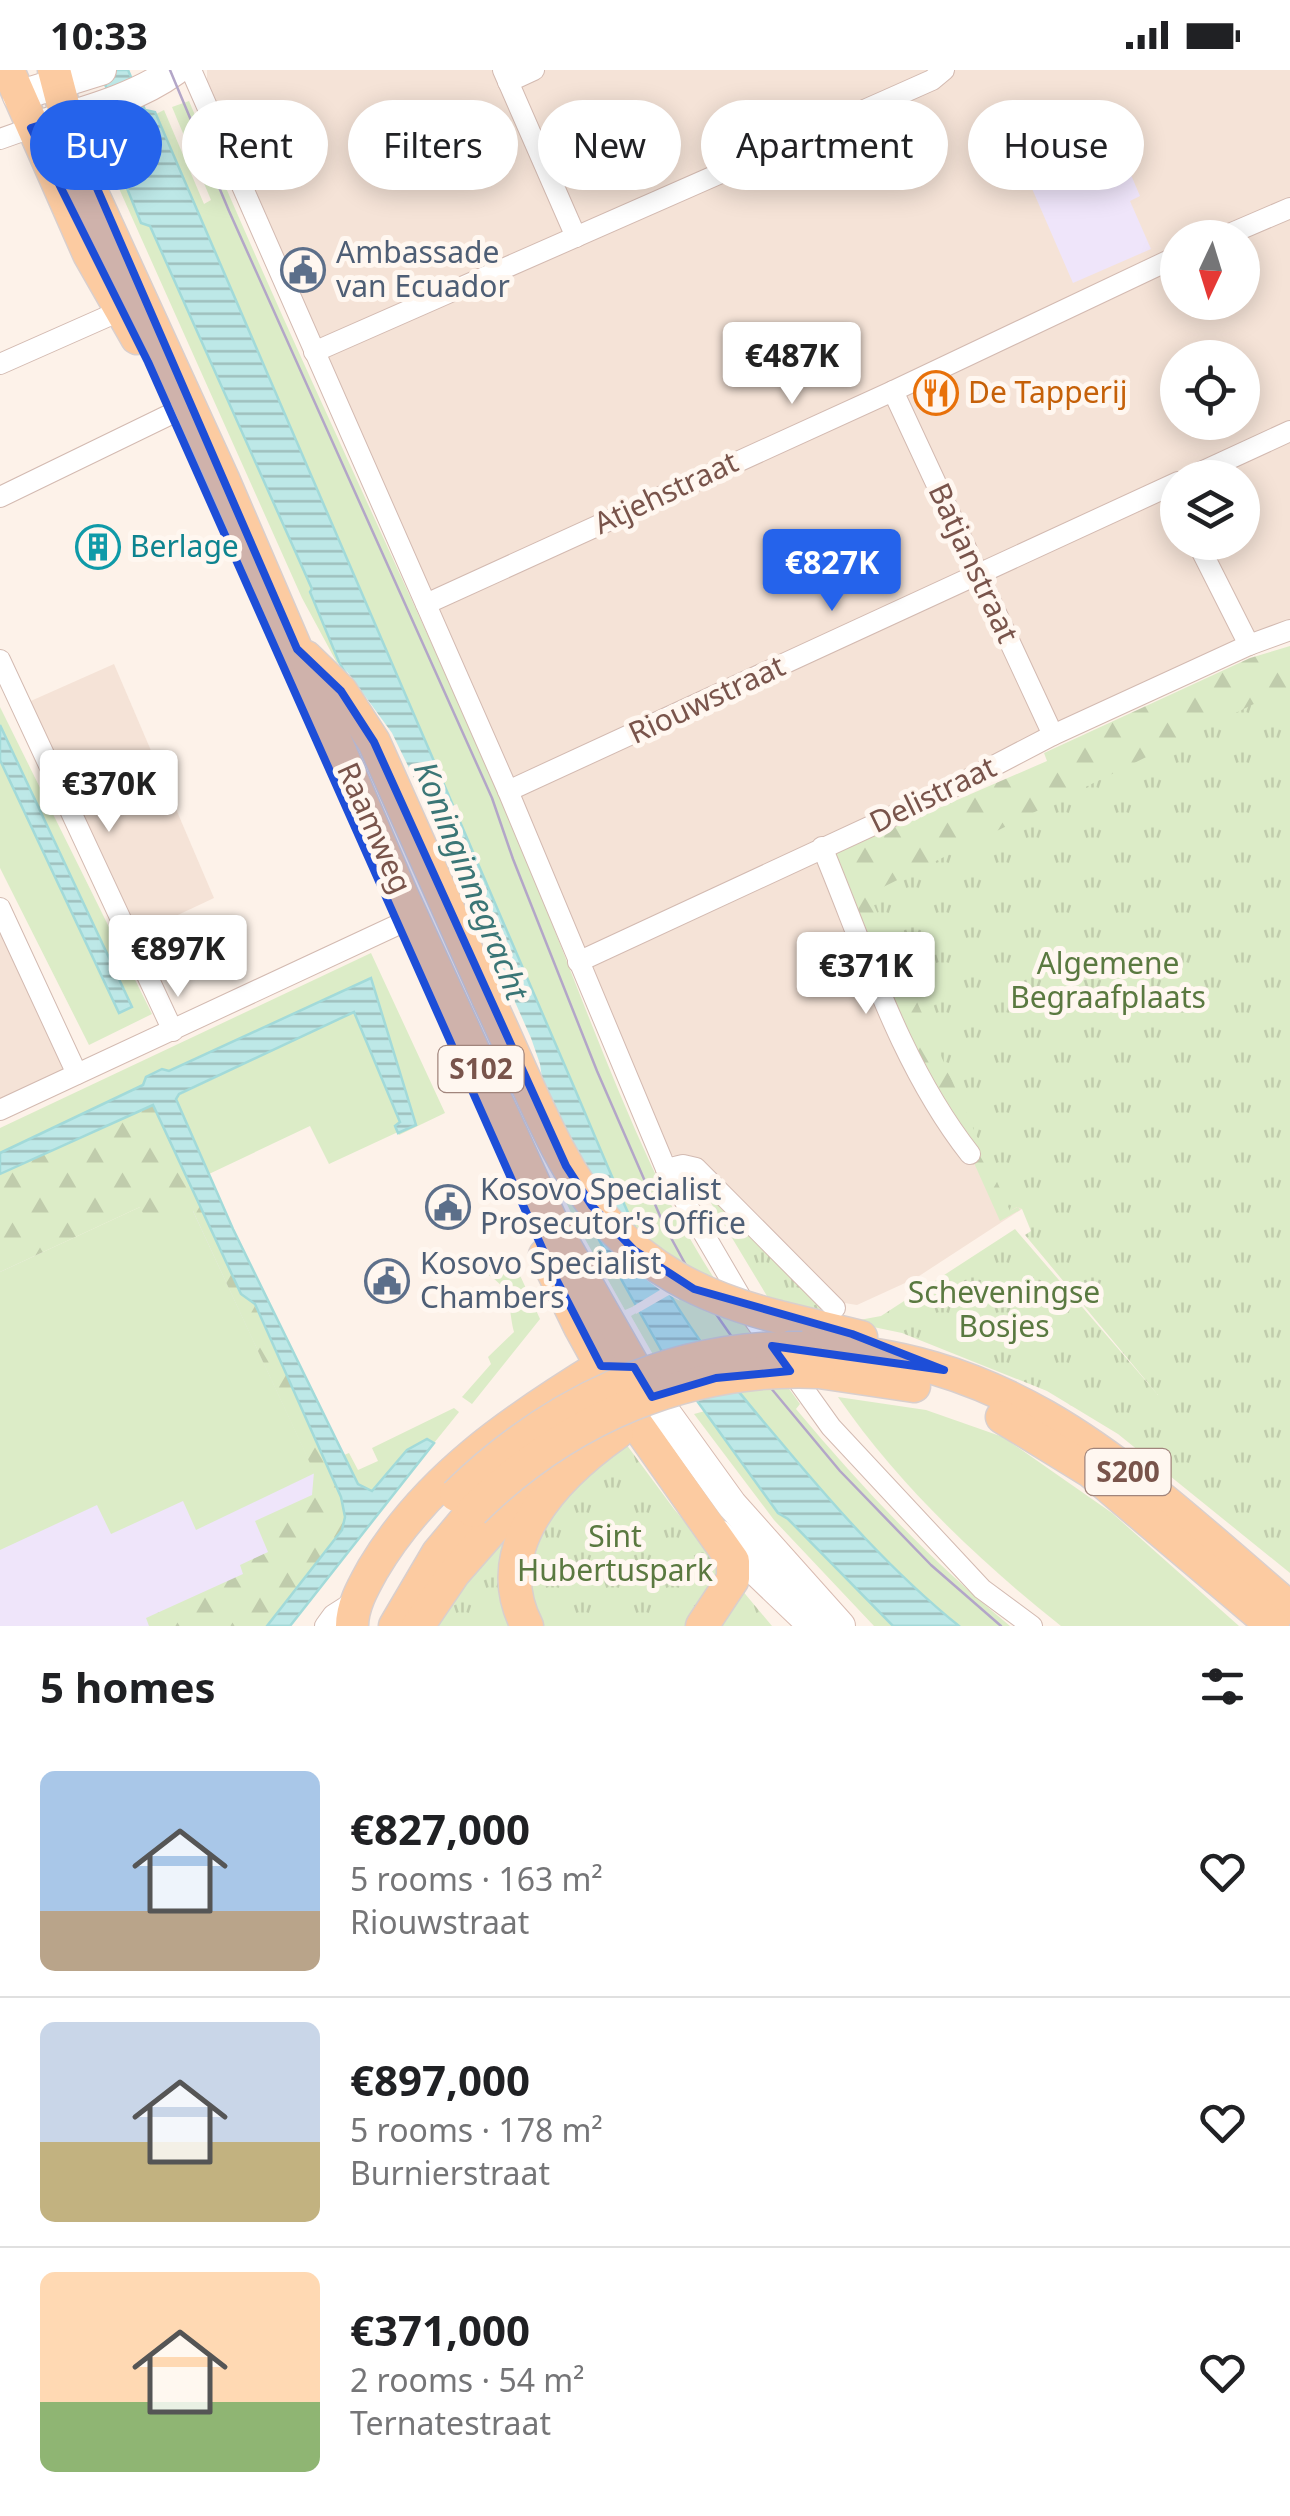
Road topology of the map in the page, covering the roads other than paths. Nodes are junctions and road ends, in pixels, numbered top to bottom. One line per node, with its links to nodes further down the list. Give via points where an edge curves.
1 (100, 70): 7 (main road)
2 (175, 70): 8 (main road)
3 (191, 70): 18 (street)
4 (534, 70): 6 (street)
5 (944, 70): 15 (street)
6 (505, 76): 15 (street)
7 (30, 83)
8 (113, 100)
9 (30, 128): 10 (street)
10 (0, 138)
11 (60, 190): 17 (main road, Raamweg / S102)
12 (92, 190): 31 (main road, Raamweg / S102)
13 (1290, 208): 14 (street)
14 (1260, 221)
15 (576, 237): 18 (street)
16 (1160, 265): 20 (street, Atjehstraat)
17 (122, 310): 19 (street); 21 (main road, Raamweg / S102)
18 (314, 352): 28 (street)
19 (0, 364)
20 (893, 391): 27 (street, Batjanstraat); 28 (street, Atjehstraat)
21 (172, 414): 25 (street); 37 (main road, Raamweg / S102)
22 (1290, 430): 23 (street, Riouwstraat)
23 (1232, 460)
24 (1160, 496): 27 (street, Riouwstraat)
25 (0, 497)
26 (1206, 560): 30 (street)
27 (978, 574): 33 (street, Batjanstraat); 34 (street, Riouwstraat)
28 (426, 604): 34 (street)
29 (1290, 630): 30 (street, Delistraat)
30 (1248, 646): 33 (street, Delistraat)
31 (297, 649): 46 (main road, bridge, via 341,690 374,742 570,1175 612,1229 694,1289 852,1334); 47 (main road, Raamweg / S102, via 544,1206 590,1295)
32 (0, 660): 39 (street)
33 (1053, 735): 35 (street, Delistraat)
34 (508, 791): 38 (street)
35 (822, 847): 38 (street, Delistraat); 42 (street, via 912,1062)
36 (1, 910): 40 (street)
37 (395, 926): 39 (street); 47 (main road, Raamweg / S102, via 555,1277)
38 (578, 962): 43 (street)
39 (173, 1030): 40 (street)
40 (78, 1074): 41 (street)
41 (0, 1110)
42 (970, 1154)
43 (666, 1169): 44 (street, via 696,1168); 62 (street, via 753,1318 831,1427 982,1588)
44 (836, 1308)
45 (810, 1360): 46 (main road, S200, via 868,1354); 48 (main road, S200, bridge); 51 (main road, S200, bridge, via 750,1350 632,1378 574,1405 500,1454); 63 (main road, S200, via 933,1391 1021,1427 1090,1471)
46 (944, 1370): 53 (main road, S200, via 1073,1430)
47 (617, 1375): 49 (main road); 50 (main road); 52 (main road, S102, via 666,1470); 61 (main road, Raamweg / S102)
48 (696, 1383): 51 (main road, S200, bridge, via 631,1404 571,1434); 58 (main road, bridge, via 617,1433 538,1510 516,1553 514,1590)
49 (524, 1415): 50 (main road); 54 (main road, via 423,1502 389,1545)
50 (561, 1451): 57 (main road, via 454,1573)
51 (464, 1503): 54 (main road, S200, via 413,1545); 56 (main road, S200)
52 (714, 1531): 59 (main road, via 735,1573); 60 (main road)
53 (1290, 1608)
54 (358, 1617): 55 (street, via 333,1615)
55 (324, 1626)
56 (394, 1626)
57 (418, 1626)
58 (526, 1626)
59 (702, 1626)
60 (814, 1626)
61 (840, 1626)
62 (1032, 1626)
63 (1274, 1626)

